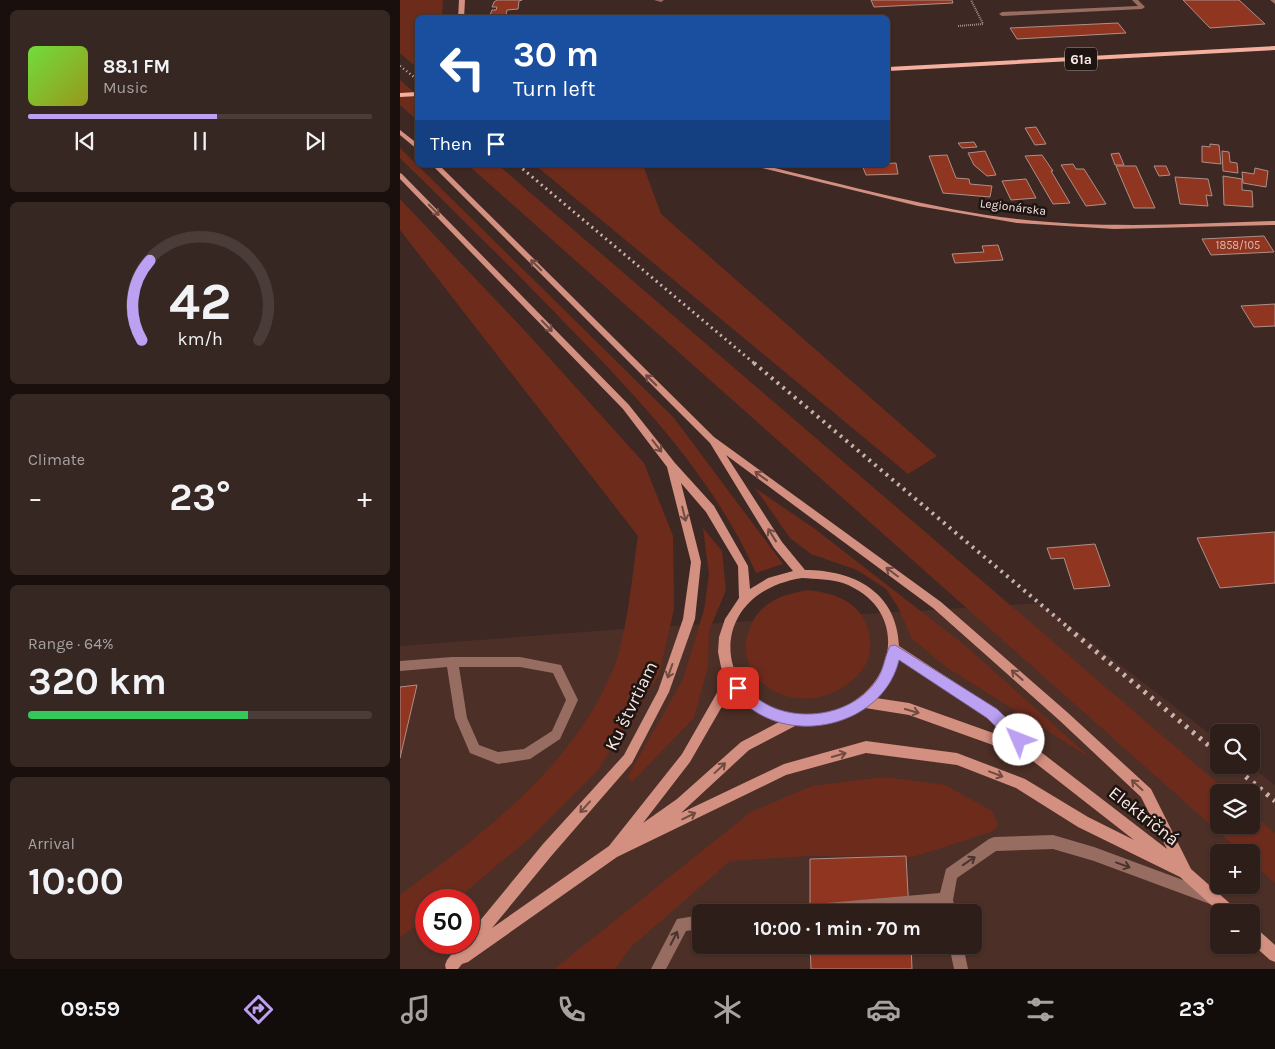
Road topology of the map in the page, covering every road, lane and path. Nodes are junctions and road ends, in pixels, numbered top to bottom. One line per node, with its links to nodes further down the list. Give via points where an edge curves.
1 (462, 0): 7 (main road)
2 (657, 0): 3 (lane)
3 (661, 0)
4 (971, 0): 8 (path, via 983,24)
5 (1136, 0): 6 (lane, via 1142,7)
6 (1002, 14)
7 (461, 15)
8 (958, 26)
9 (1275, 48): 10 (main road, 61a)
10 (890, 69)
11 (400, 94): 12 (main road)
12 (415, 94)
13 (400, 132): 14 (main road)
14 (415, 145)
15 (437, 167): 19 (main road, one-way to 15)
16 (761, 167): 18 (main road, Legionárska, via 928,207 1017,221 1099,227)
17 (400, 175): 20 (main road, one-way to 20, via 626,407)
18 (1275, 223)
19 (711, 439): 21 (main road, one-way to 19, via 778,545); 31 (main road, one-way to 19, via 1146,793 1063,716 937,605)
20 (672, 466): 22 (main road, via 710,509 744,566); 39 (main road, Ku štvrtiam, one-way to 39, via 696,562 689,619 663,692 628,759)
21 (802, 574): 22 (main road, via 761,586); 23 (main road, via 826,574 868,592 883,609 892,629)
22 (745, 599): 26 (main road, via 732,616 724,636 724,656)
23 (895, 650): 27 (main road, via 890,669 880,687); 29 (main road, Električná, via 992,713)
24 (452, 662): 24 (lane, via 461,718 474,749 498,758 526,755 556,735 572,700 557,669 520,662); 25 (lane)
25 (400, 666)
26 (731, 679): 28 (main road, via 746,698 768,712); 30 (main road, Ku štvrtiam, via 686,758)
27 (864, 702): 28 (main road, via 844,714 820,720); 29 (main road, Električná, one-way to 29, via 909,709)
28 (795, 720): 30 (main road, Ku štvrtiam, one-way to 28, via 682,804 744,746)
29 (1033, 753): 31 (main road, Električná)
30 (613, 852): 31 (main road, one-way to 31, via 784,770 866,747 957,759 1020,783 1084,822); 39 (main road, Ku štvrtiam)
31 (1186, 873): 32 (main road, Električná)
32 (1213, 898): 33 (lane, one-way to 32, via 950,874 994,844 1053,842); 34 (main road, Električná)
33 (947, 904)
34 (1220, 904)
35 (692, 923): 40 (lane, one-way to 35, via 682,924)
36 (1260, 941): 38 (main road)
37 (958, 954): 41 (lane)
38 (1275, 955)
39 (449, 967)
40 (658, 969)
41 (961, 969)

